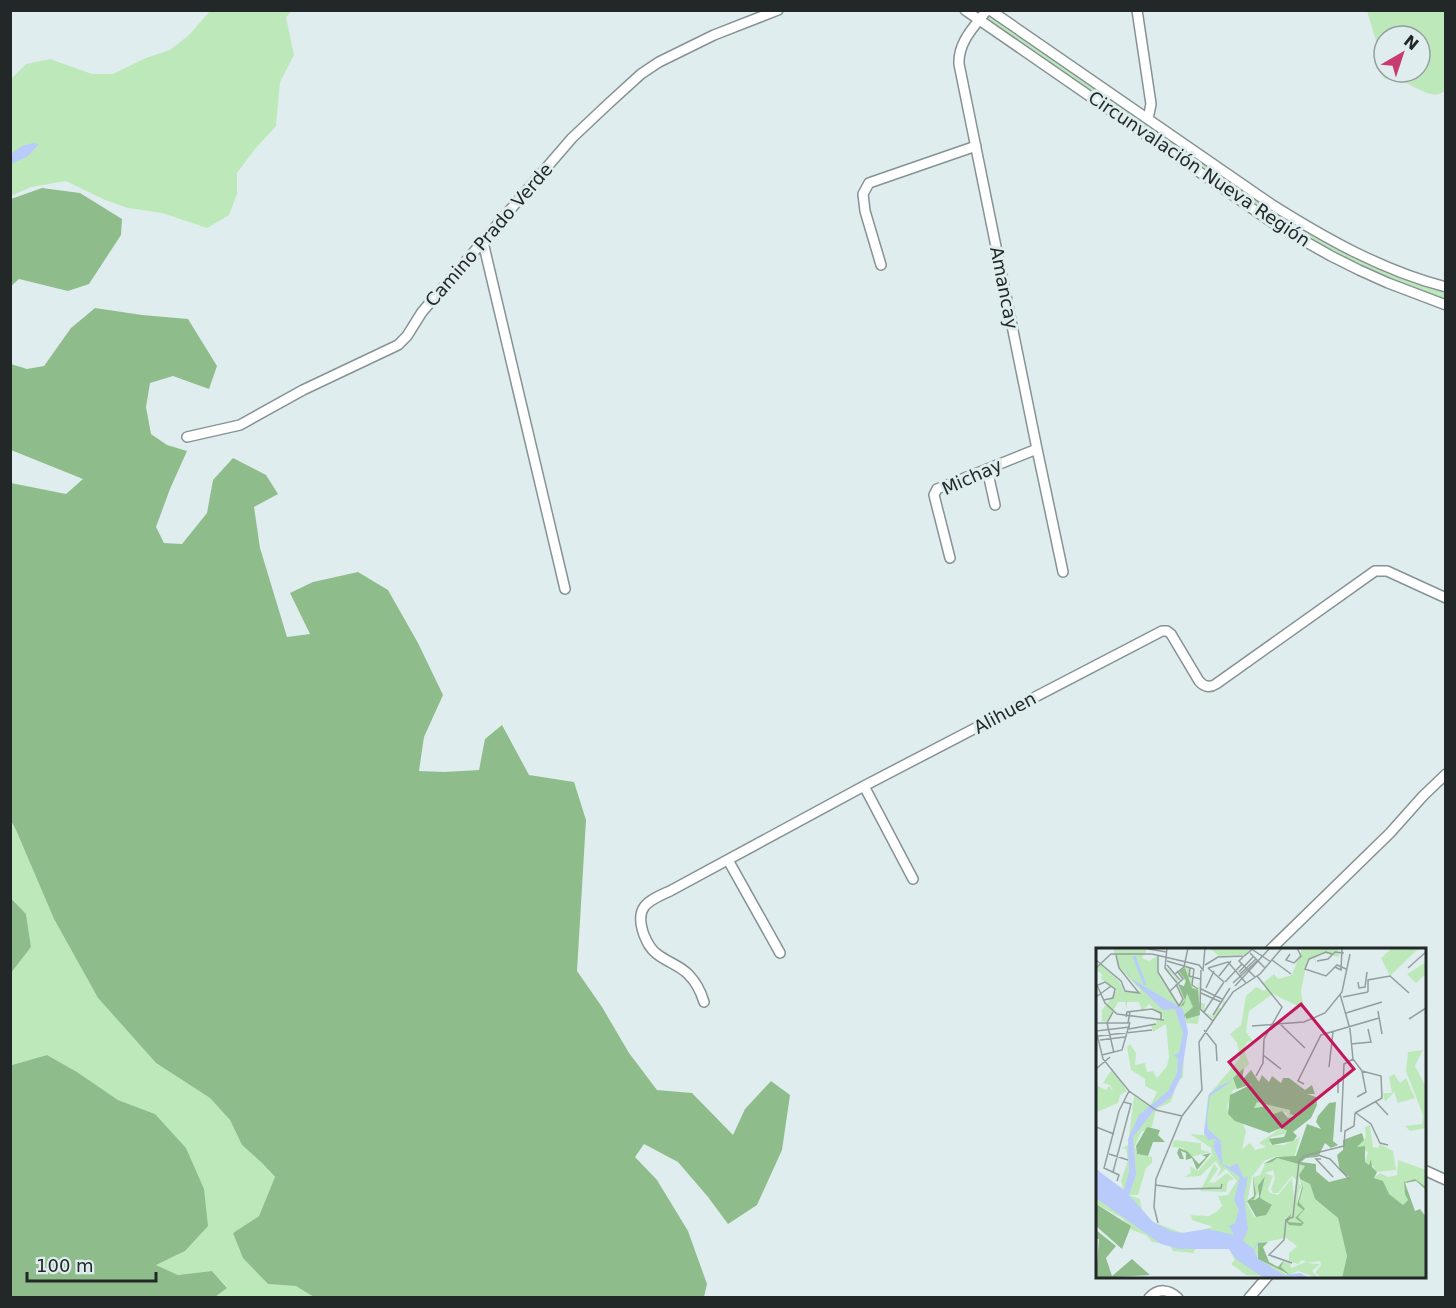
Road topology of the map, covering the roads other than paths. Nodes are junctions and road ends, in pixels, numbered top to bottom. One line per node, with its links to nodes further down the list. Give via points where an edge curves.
1 (778, 10): 8 (street, Camino Prado Verde, via 714,35 641,74 573,138)
2 (965, 10): 5 (street, Circunvalación Nueva Región)
3 (988, 10): 5 (street, Amancay); 6 (street, Circunvalación Nueva Región)
4 (1137, 10): 6 (street, via 1151,104)
5 (979, 20): 7 (street, Amancay, via 963,43 959,59); 11 (street, Circunvalación Nueva Región, via 1276,225 1359,270)
6 (1148, 119): 10 (street, Circunvalación Nueva Región, via 1320,234 1398,271)
7 (976, 146): 9 (street, via 869,183 863,194 865,210); 13 (street, Amancay)
8 (483, 242): 12 (street, Camino Prado Verde, via 398,345 240,425); 18 (street)
9 (881, 264)
10 (1446, 287)
11 (1446, 305)
12 (188, 437)
13 (1037, 449): 14 (street, Michay); 17 (street, Amancay)
14 (987, 469): 15 (street); 16 (street, Michay, via 937,489 934,495)
15 (995, 505)
16 (950, 558)
17 (1063, 572)
18 (565, 589)
19 (1446, 598): 21 (street, Alihuen, via 1387,571 1375,571 1211,687 1199,681 1171,634 1161,631)
20 (1446, 774): 24 (street)
21 (864, 786): 22 (street, Alihuen); 23 (street)
22 (728, 860): 25 (street); 26 (street, Alihuen, via 651,899 640,915 649,946 688,974)
23 (913, 879)
24 (1272, 948)
25 (780, 953)
26 (704, 1002)
27 (1426, 1170): 28 (street)
28 (1446, 1180)
29 (1266, 1278): 32 (street)
30 (1149, 1298): 31 (street, via 1163,1290)
31 (1178, 1298)
32 (1249, 1298)

